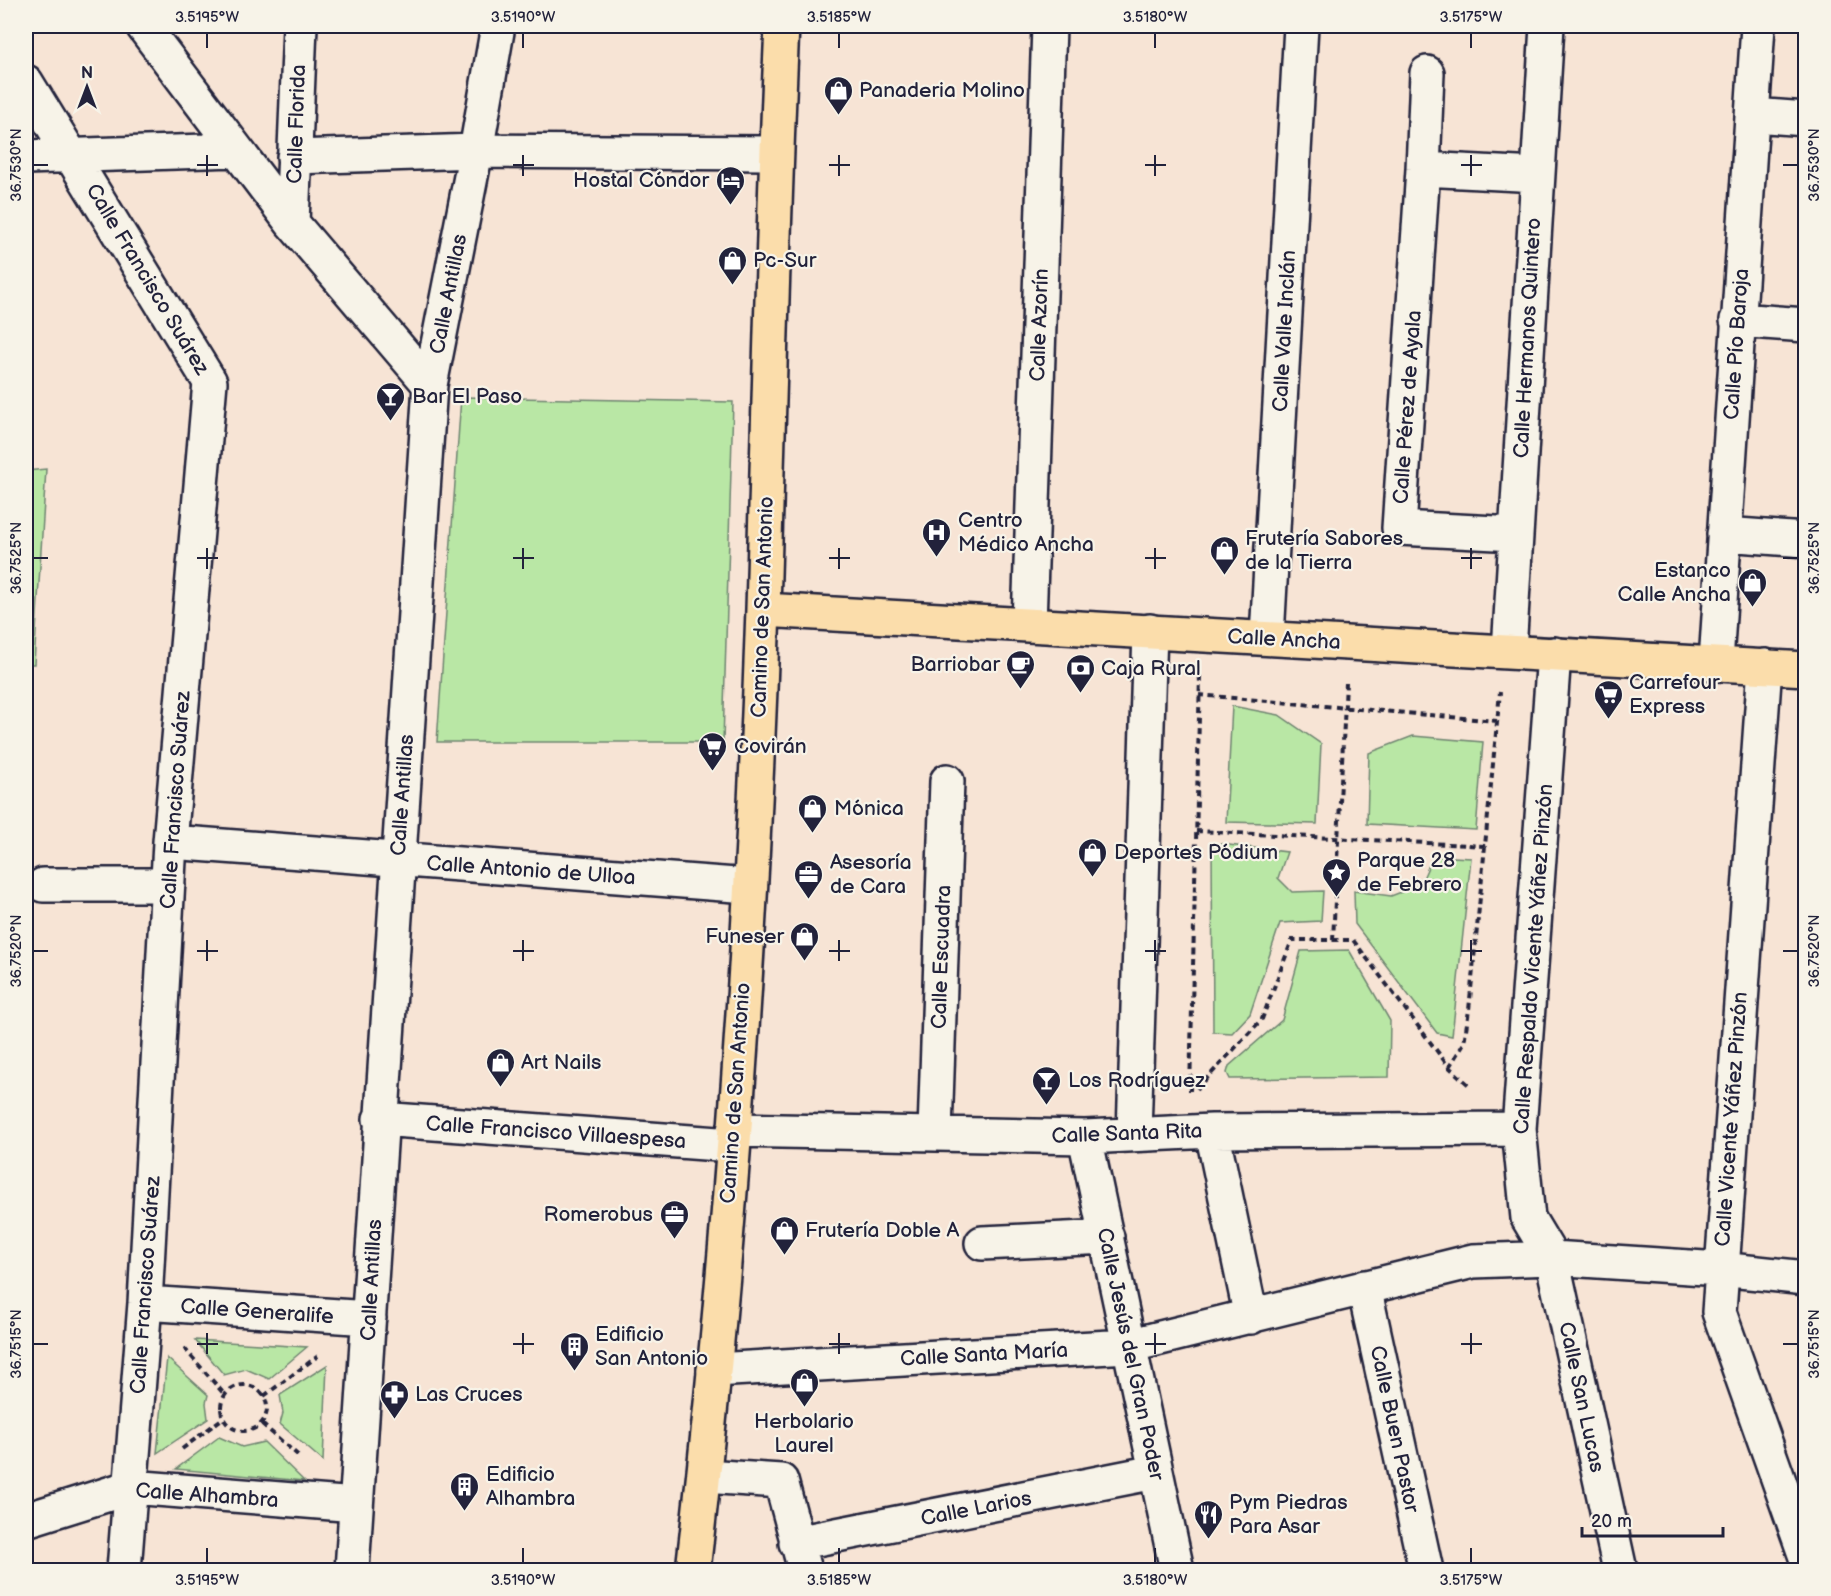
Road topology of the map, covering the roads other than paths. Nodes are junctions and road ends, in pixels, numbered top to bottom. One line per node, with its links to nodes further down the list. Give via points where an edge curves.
1 (143, 26): 13 (street)
2 (300, 26): 18 (street, Calle Florida)
3 (498, 26): 14 (street, Calle Antillas)
4 (782, 26): 15 (main road, Camino de San Antonio)
5 (1049, 26): 29 (street, Calle Azorín)
6 (1301, 26): 31 (street, Calle Valle Inclán)
7 (1547, 26): 20 (street, Calle Hermanos Quintero)
8 (1758, 26): 11 (street, Calle Pío Baroja)
9 (1427, 73): 19 (street, Calle Pérez de Ayala)
10 (26, 82): 16 (street, Calle Francisco Suárez)
11 (1753, 115): 12 (street); 22 (street, Calle Pío Baroja)
12 (1806, 119)
13 (236, 150): 16 (street); 21 (street)
14 (476, 151): 15 (street); 18 (street); 24 (street, Calle Antillas)
15 (776, 153): 28 (main road, Camino de San Antonio)
16 (72, 155): 17 (street); 38 (street, Calle Francisco Suárez, via 210,382)
17 (26, 157)
18 (294, 157): 21 (street, Calle Florida)
19 (1423, 169): 20 (street); 25 (street, Calle Pérez de Ayala, via 1399,528)
20 (1536, 175): 25 (street, Calle Hermanos Quintero)
21 (292, 223): 24 (street)
22 (1737, 320): 23 (street); 26 (street, Calle Pío Baroja)
23 (1806, 325)
24 (430, 385): 39 (street, Calle Antillas)
25 (1516, 534): 35 (street, Calle Hermanos Quintero)
26 (1724, 534): 27 (street); 33 (street, Calle Pío Baroja)
27 (1806, 540)
28 (763, 610): 29 (main road, Calle Ancha); 42 (main road, Camino de San Antonio)
29 (1029, 624): 30 (main road, Calle Ancha)
30 (1150, 631): 31 (main road, Calle Ancha); 47 (street)
31 (1267, 637): 35 (main road, Calle Ancha)
32 (1554, 654): 33 (main road, Calle Ancha); 35 (main road, Calle Ancha); 44 (street, Calle Respaldo Vicente Yáñez Pinzón)
33 (1716, 663): 34 (main road, Calle Ancha)
34 (1765, 666): 36 (main road, Calle Ancha); 53 (street, Calle Vicente Yáñez Pinzón)
35 (1505, 667)
36 (1806, 669)
37 (947, 781): 46 (street, Calle Escuadra)
38 (171, 842): 39 (street, Calle Antonio de Ulloa); 41 (street, Calle Francisco Suárez)
39 (398, 860): 42 (street, Calle Antonio de Ulloa); 43 (street, Calle Antillas)
40 (44, 885): 41 (street)
41 (168, 885): 56 (street, Calle Francisco Suárez)
42 (749, 886): 48 (main road, Camino de San Antonio)
43 (380, 1119): 48 (street, Calle Francisco Villaespesa); 58 (street, Calle Antillas)
44 (1520, 1129): 45 (street, Calle Santa Rita); 52 (street, Calle Respaldo Vicente Yáñez Pinzón, via 1528,1218)
45 (1212, 1131): 47 (street, Calle Santa Rita); 57 (street)
46 (935, 1132): 48 (street, Calle Santa Rita); 49 (street, Calle Santa Rita)
47 (1134, 1133): 49 (street, Calle Santa Rita)
48 (733, 1137): 60 (main road, Camino de San Antonio)
49 (1085, 1137): 50 (street, Calle Jesús del Gran Poder)
50 (1107, 1237): 51 (street); 59 (street, Calle Jesús del Gran Poder)
51 (982, 1243)
52 (1552, 1258): 53 (street, Calle Santa María); 55 (street, Calle Santa María, via 1473,1261); 73 (street, Calle San Lucas)
53 (1720, 1269): 54 (street, Calle Santa María); 67 (street, Calle Vicente Yáñez Pinzón, via 1719,1312)
54 (1806, 1278)
55 (1364, 1287): 57 (street, Calle Santa María); 72 (street, Calle Buen Pastor)
56 (145, 1304): 58 (street, Calle Generalife); 63 (street, Calle Francisco Suárez)
57 (1251, 1317): 59 (street, Calle Santa María)
58 (369, 1318): 64 (street, Calle Antillas)
59 (1128, 1346): 60 (street, Calle Santa María); 61 (street, Calle Jesús del Gran Poder)
60 (714, 1370): 62 (main road, Camino de San Antonio)
61 (1155, 1472): 66 (street, Calle Larios); 71 (street, Calle Jesús del Gran Poder)
62 (704, 1476): 66 (street, via 781,1481); 70 (main road, Camino de San Antonio)
63 (131, 1487): 64 (street, Calle Alhambra); 65 (street, Calle Alhambra); 68 (street, Calle Francisco Suárez)
64 (356, 1505): 69 (street, Calle Antillas)
65 (26, 1520)
66 (801, 1557)
67 (1806, 1557)
68 (124, 1570)
69 (352, 1570)
70 (693, 1570)
71 (1177, 1570)
72 (1426, 1570)
73 (1620, 1570)

